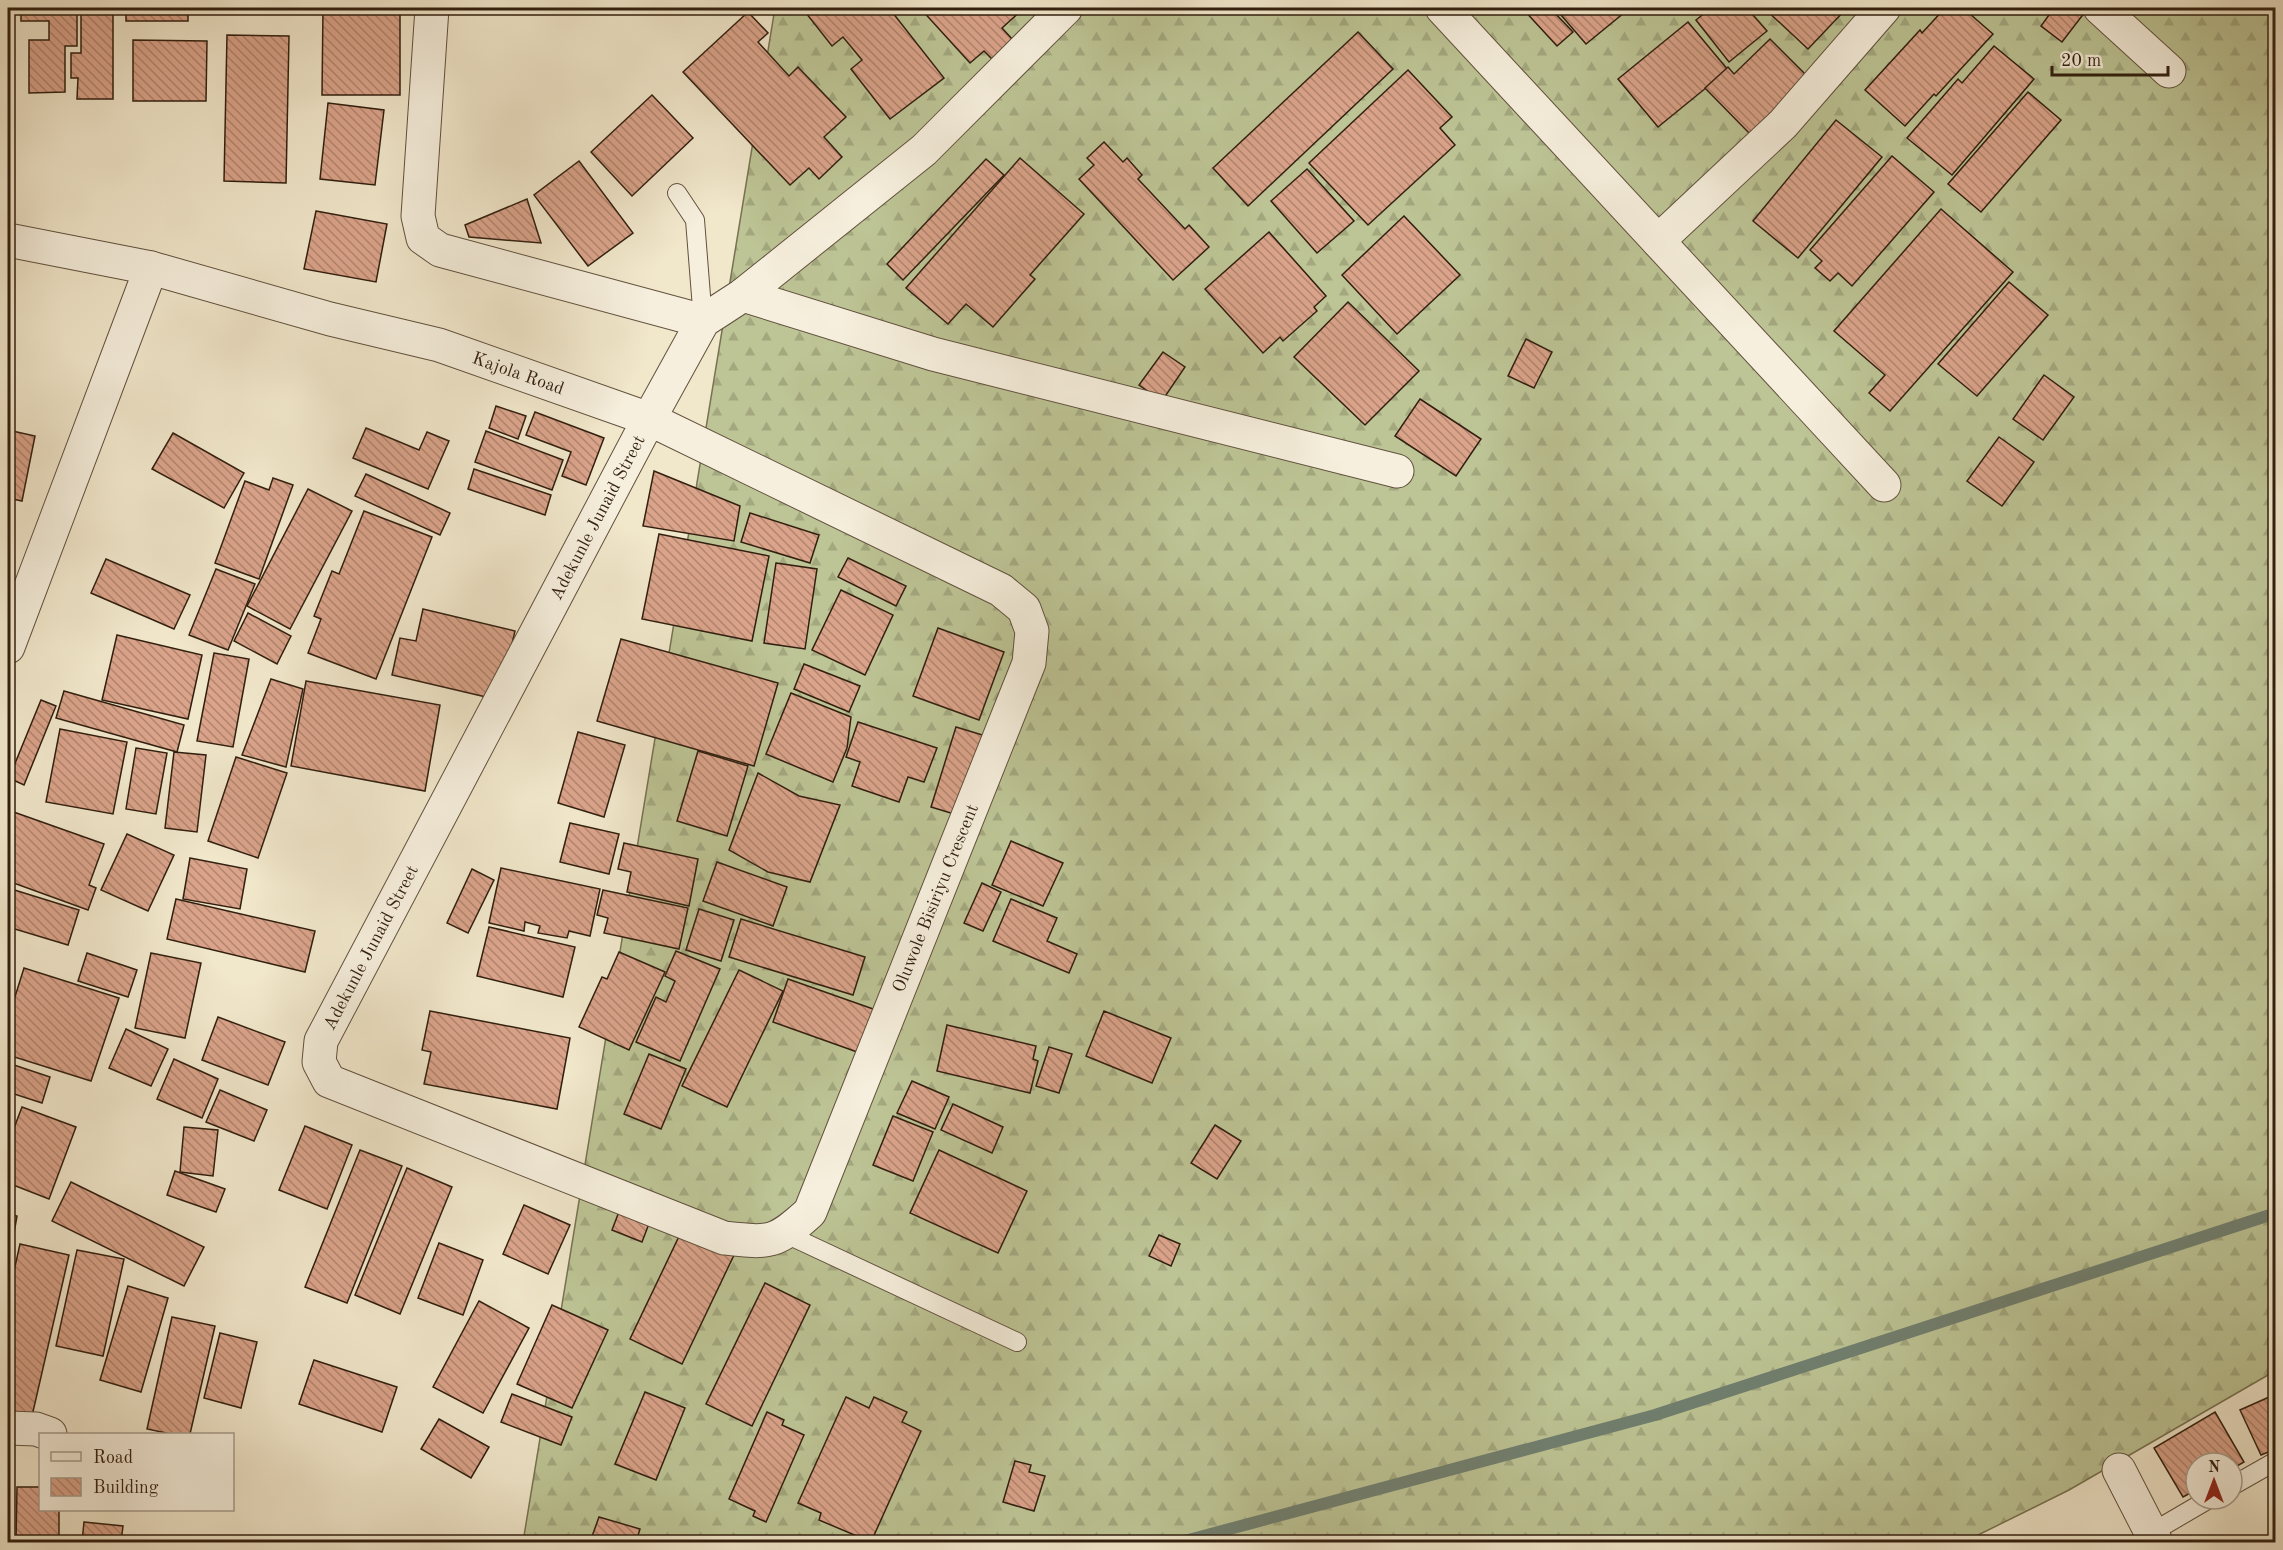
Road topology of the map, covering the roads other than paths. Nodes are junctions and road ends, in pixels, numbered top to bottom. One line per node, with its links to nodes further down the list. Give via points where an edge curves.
1 (432, 8): 12 (street, via 418,216 423,238 440,250)
2 (1066, 8): 11 (street, via 924,150)
3 (1442, 8): 9 (street)
4 (1884, 8): 9 (street, via 1783,124)
5 (2100, 8): 6 (street)
6 (2169, 70)
7 (677, 193): 12 (lane, via 695,220)
8 (8, 240): 10 (street, Kajola Road)
9 (1658, 241): 15 (street)
10 (151, 268): 13 (street, Kajola Road, via 330,319 439,345); 17 (street)
11 (743, 295): 12 (street); 14 (street, via 933,354)
12 (703, 321): 13 (street, Adekunle Junaid Street)
13 (649, 419): 16 (street, Kajola Road); 19 (street, Adekunle Junaid Street, via 330,1022 321,1041 319,1062 329,1081 724,1238 761,1242)
14 (1397, 471)
15 (1884, 485)
16 (1001, 590): 18 (street, Oluwole Bisiriyu Crescent, via 1024,609 1032,631 1029,663)
17 (8, 646)
18 (810, 1212): 19 (street, Adekunle Junaid Street)
19 (786, 1234): 20 (lane)
20 (1017, 1342)
21 (8, 1428): 22 (street)
22 (47, 1433)
23 (2276, 1461): 25 (lane)
24 (2119, 1470): 27 (street)
25 (2244, 1479)
26 (2192, 1511): 27 (lane)
27 (2153, 1538)

